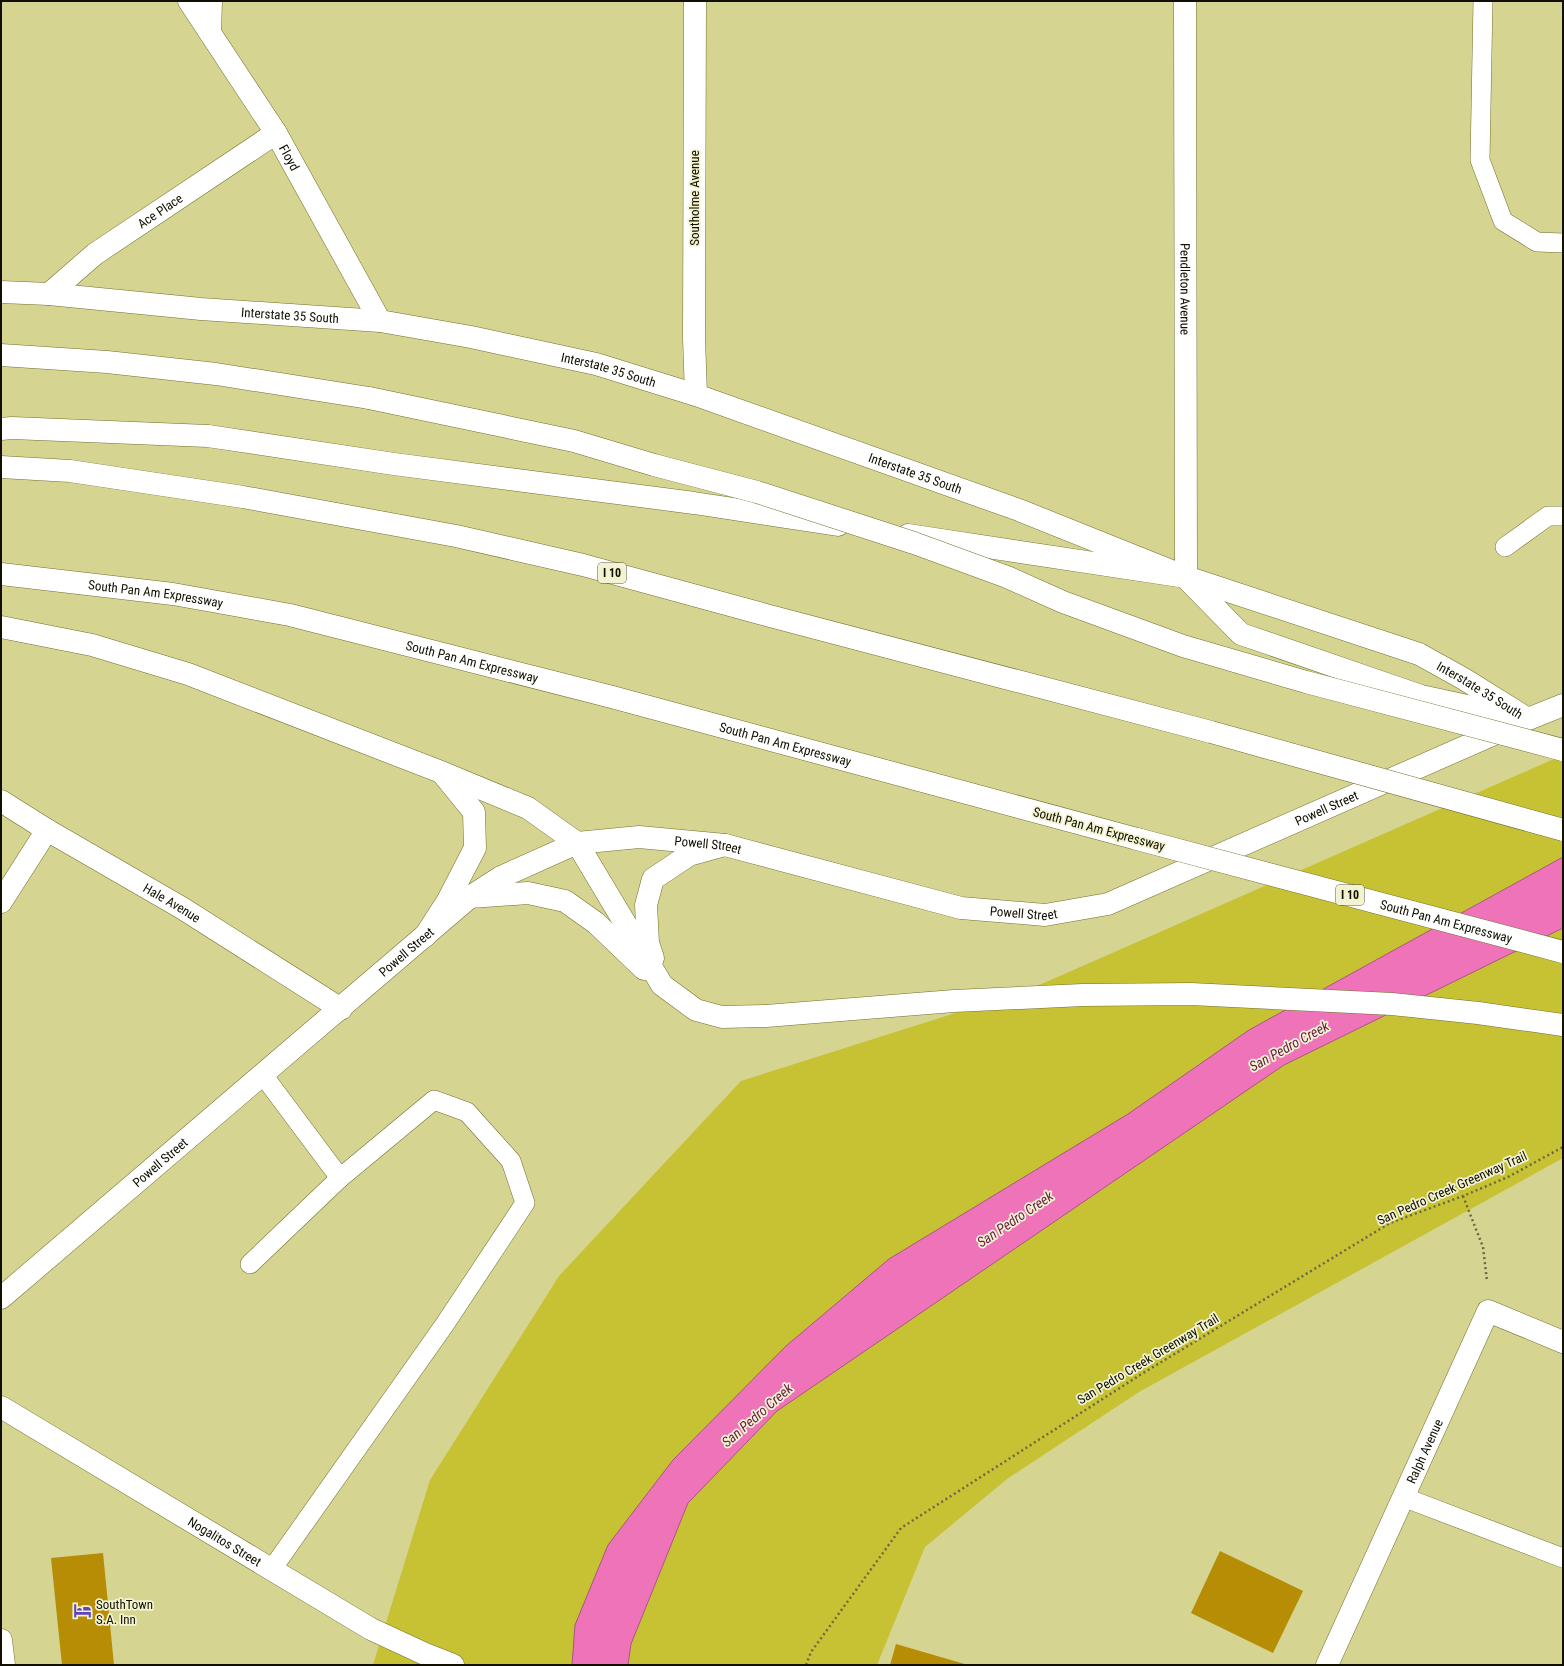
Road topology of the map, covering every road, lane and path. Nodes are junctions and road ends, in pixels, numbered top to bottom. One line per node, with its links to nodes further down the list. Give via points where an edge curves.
1 (189, 1): 6 (main road, Floyd)
2 (211, 1): 6 (main road)
3 (695, 1): 13 (main road, Southolme Avenue)
4 (1185, 1): 19 (main road, Pendleton Avenue)
5 (1484, 1): 8 (lane, via 1480,160 1503,221 1537,242)
6 (210, 33): 7 (main road, Floyd)
7 (276, 133): 10 (main road, Ace Place, via 95,254); 11 (main road, Floyd)
8 (1563, 243)
9 (1, 292): 10 (main road, Interstate 35 South)
10 (49, 294): 11 (main road, Interstate 35 South, via 201,309)
11 (380, 321): 13 (main road, Interstate 35 South, via 471,337 596,364)
12 (1, 354): 23 (main road, bridge, via 216,374 369,398 574,441 757,492 914,542 1070,605 1183,646 1306,682)
13 (696, 395): 19 (main road, Interstate 35 South, via 1012,507)
14 (1, 429): 19 (main road, via 208,436 394,464 702,504)
15 (1, 467): 27 (main road, I 10, bridge, via 70,471 243,497 456,536 583,565 1211,732)
16 (1563, 516): 17 (lane, via 1548,516)
17 (1505, 547)
18 (1, 574): 33 (main road, South Pan Am Expressway / I 10, bridge, via 173,594 290,615 612,697)
19 (1186, 577): 22 (main road, Interstate 35 South, via 1419,654); 22 (main road, Interstate 35 South, via 1241,634 1421,696)
20 (1, 627): 24 (main road, via 92,645 188,674)
21 (1563, 705): 22 (main road, Powell Street)
22 (1528, 719): 29 (main road, Powell Street, via 1108,904 1045,915 961,908)
23 (1563, 750)
24 (441, 772): 28 (main road, via 528,808); 32 (main road, via 474,812 475,848 447,902)
25 (1, 802): 26 (main road, Hale Avenue)
26 (46, 830): 31 (main road); 35 (main road, Hale Avenue, via 182,908)
27 (1563, 830)
28 (577, 843): 29 (main road, Powell Street, via 640,837); 30 (main road, Powell Street, via 500,877); 34 (main road)
29 (726, 845): 34 (main road, via 689,855 653,879 646,905 648,943)
30 (470, 897): 32 (main road, Powell Street); 34 (main road, via 528,892 565,901 596,923)
31 (1, 902)
32 (425, 936): 35 (main road, Powell Street)
33 (1563, 952)
34 (662, 985): 36 (main road, via 696,1010 722,1016 766,1016 1083,994 1191,994 1392,1004)
35 (341, 1009): 37 (main road, Powell Street)
36 (1563, 1025)
37 (263, 1075): 39 (lane); 42 (main road, Powell Street)
38 (1563, 1147): 40 (path, San Pedro Creek Greenway Trail, via 1508,1177)
39 (340, 1178): 41 (lane); 48 (lane, via 434,1100 466,1112 511,1160 525,1203 445,1324)
40 (1463, 1196): 43 (path, via 1483,1247 1488,1285); 52 (path, San Pedro Creek Greenway Trail, via 1390,1223 1140,1374 901,1528 811,1652)
41 (250, 1264)
42 (1, 1298)
43 (1488, 1311): 44 (main road); 46 (main road, Ralph Avenue)
44 (1563, 1342)
45 (1, 1407): 48 (main road, Nogalitos Street)
46 (1403, 1497): 47 (lane); 53 (main road, Ralph Avenue)
47 (1563, 1558)
48 (272, 1569): 51 (main road, Nogalitos Street, via 371,1629)
49 (1, 1640): 50 (main road)
50 (4, 1665)
51 (453, 1665)
52 (806, 1665)
53 (1327, 1665)

